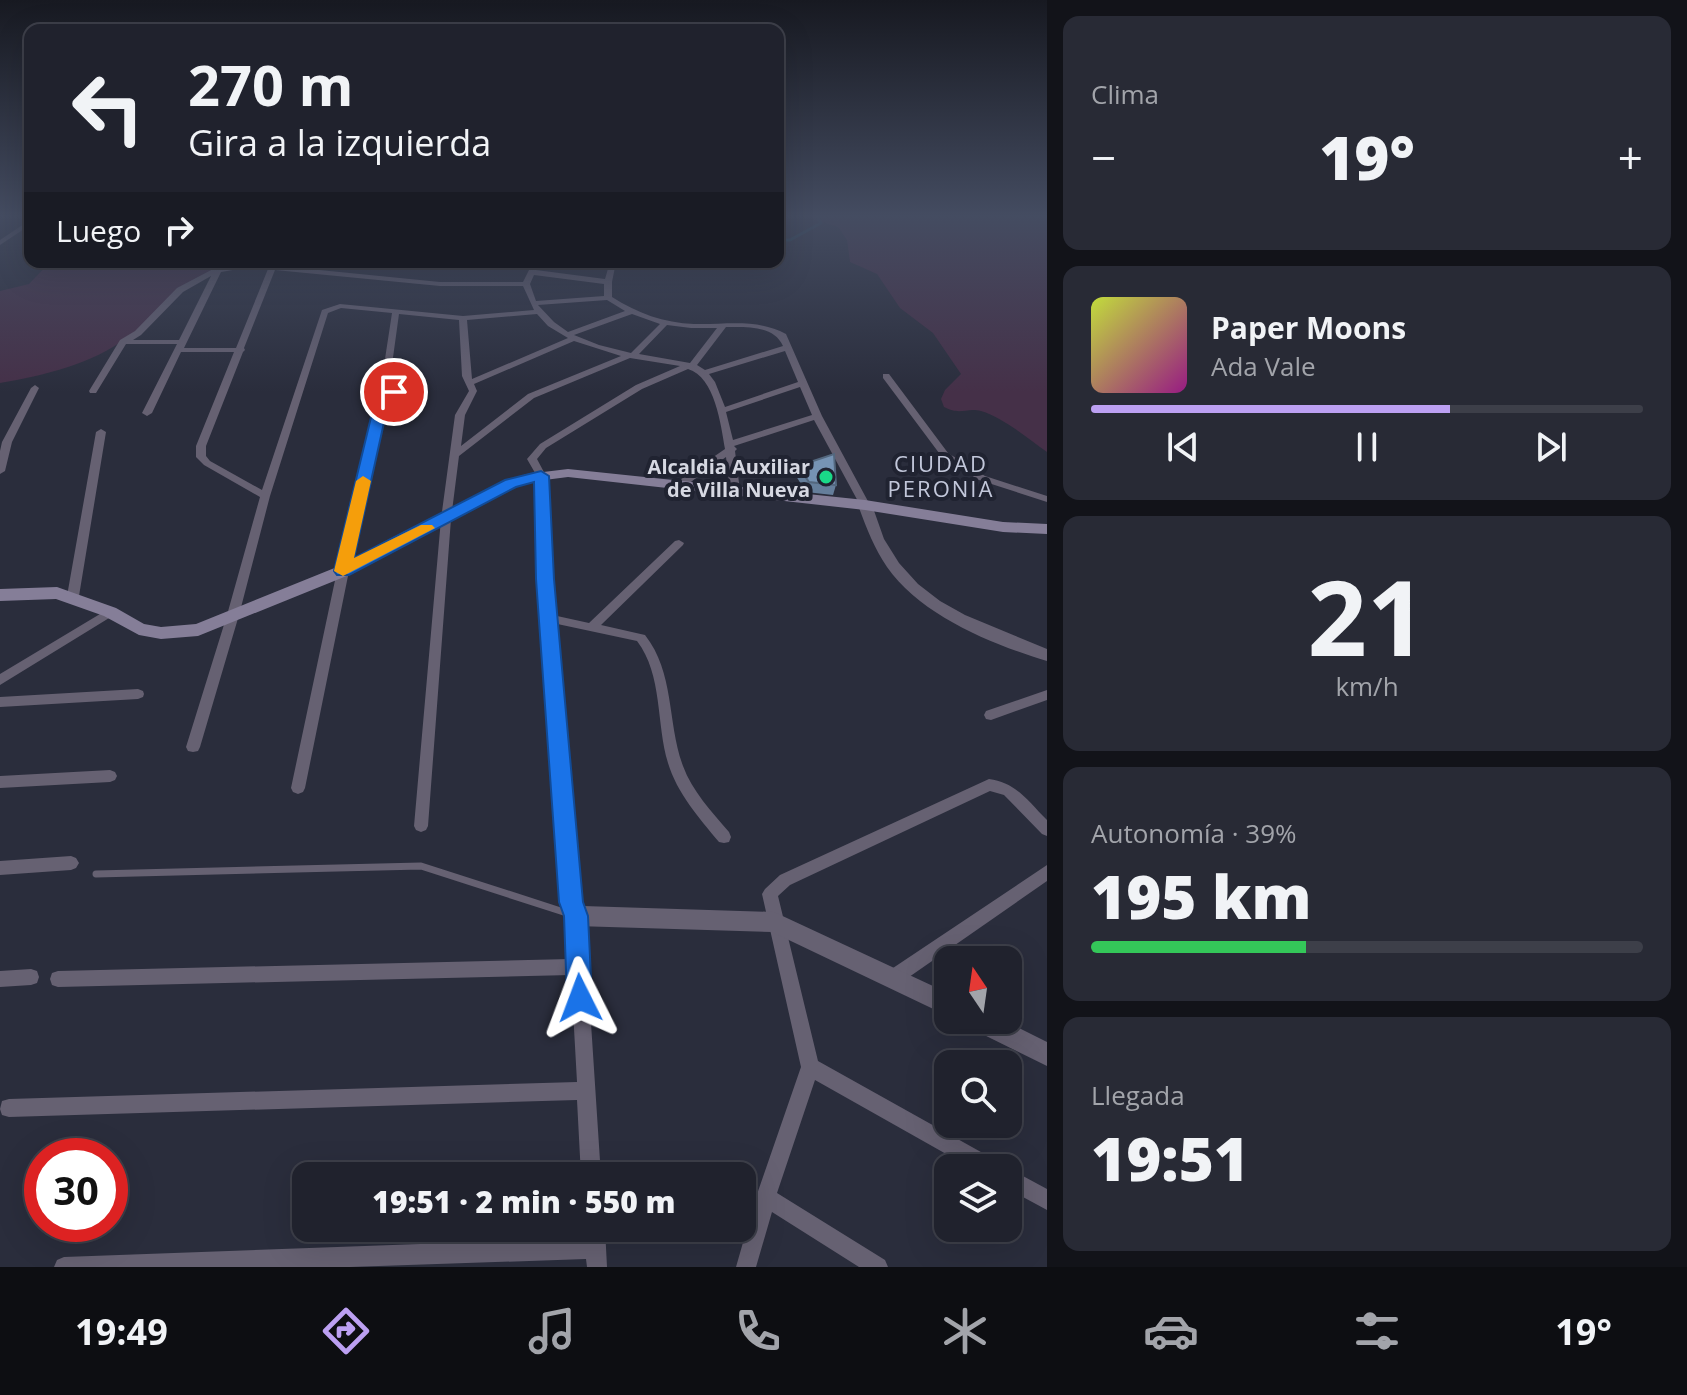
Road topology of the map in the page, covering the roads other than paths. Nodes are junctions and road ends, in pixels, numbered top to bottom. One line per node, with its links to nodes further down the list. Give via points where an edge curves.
1 (212, 273): 18 (street, via 180,290)
2 (216, 273): 19 (street)
3 (270, 273): 21 (street)
4 (326, 273): 9 (street, via 440,284)
5 (531, 273): 9 (street)
6 (540, 273): 8 (street)
7 (610, 273): 8 (street)
8 (608, 282): 10 (street)
9 (526, 284): 11 (street)
10 (608, 298): 11 (street); 13 (street)
11 (536, 308): 14 (street); 17 (street)
12 (396, 311): 14 (street); 40 (street, via 340,306 325,312); 46 (street, via 387,372 394,392 380,409)
13 (630, 312): 15 (street); 17 (street)
14 (463, 318): 26 (street)
15 (665, 323): 16 (street); 22 (street)
16 (723, 326): 20 (street, via 766,327 783,336); 23 (street)
17 (572, 336): 22 (street); 26 (street)
18 (123, 342): 19 (street); 29 (street)
19 (181, 346): 21 (street); 31 (street)
20 (788, 347): 24 (street); 27 (street)
21 (241, 350): 40 (street, via 201,457)
22 (630, 356): 23 (street); 35 (street, via 531,396)
23 (689, 366): 24 (street); 37 (street, via 639,387 543,446 532,459)
24 (703, 373): 30 (street)
25 (886, 376): 41 (street, via 945,455 982,478)
26 (469, 383): 35 (street, via 473,391 460,415)
27 (804, 383): 30 (street); 32 (street)
28 (35, 388): 36 (street, via 7,442)
29 (93, 391)
30 (720, 411): 34 (street)
31 (147, 413)
32 (817, 416): 34 (street); 42 (street)
33 (101, 432): 48 (street)
34 (730, 446): 38 (street); 39 (street)
35 (456, 454): 43 (street)
36 (0, 471)
37 (541, 476): 38 (main road, via 606,475); 43 (main road, via 510,484); 51 (street)
38 (681, 484): 39 (main road)
39 (735, 491): 42 (main road)
40 (265, 496): 50 (street)
41 (1047, 499)
42 (865, 505): 44 (main road); 53 (street, via 875,538 892,566 932,604 954,619)
43 (446, 519): 46 (main road); 63 (street)
44 (1047, 529)
45 (679, 543): 52 (street)
46 (343, 571): 50 (main road); 62 (street)
47 (2, 596): 48 (main road)
48 (73, 596): 49 (main road)
49 (110, 612): 50 (main road, via 139,629 161,633 198,630); 54 (street)
50 (233, 615): 59 (street)
51 (548, 618): 52 (street); 70 (street)
52 (593, 626): 65 (street, via 641,638 649,645 675,764)
53 (1047, 655)
54 (0, 680)
55 (138, 694): 57 (street)
56 (1047, 695): 58 (street)
57 (0, 702)
58 (991, 715)
59 (193, 747)
60 (110, 776): 61 (street)
61 (0, 782)
62 (298, 788)
63 (421, 826)
64 (1047, 830): 71 (street, via 1009,791 989,785 785,880 770,894)
65 (724, 837)
66 (71, 863): 67 (street)
67 (0, 868)
68 (1047, 872): 74 (street)
69 (96, 874): 70 (lane, via 421,866)
70 (576, 916): 71 (street); 72 (street)
71 (774, 922): 74 (street); 80 (street)
72 (577, 967): 76 (street); 81 (street)
73 (31, 977): 75 (street)
74 (893, 978): 77 (street)
75 (0, 979)
76 (58, 979)
77 (934, 998)
78 (1006, 1034): 79 (street)
79 (1047, 1054)
80 (810, 1067): 83 (street); 86 (street)
81 (586, 1091): 82 (street); 84 (street)
82 (9, 1108)
83 (965, 1154)
84 (590, 1162)
85 (1022, 1186): 87 (street)
86 (766, 1197): 90 (street); 91 (street)
87 (1047, 1200)
88 (596, 1248): 89 (street)
89 (64, 1267)
90 (746, 1267)
91 (878, 1267)

